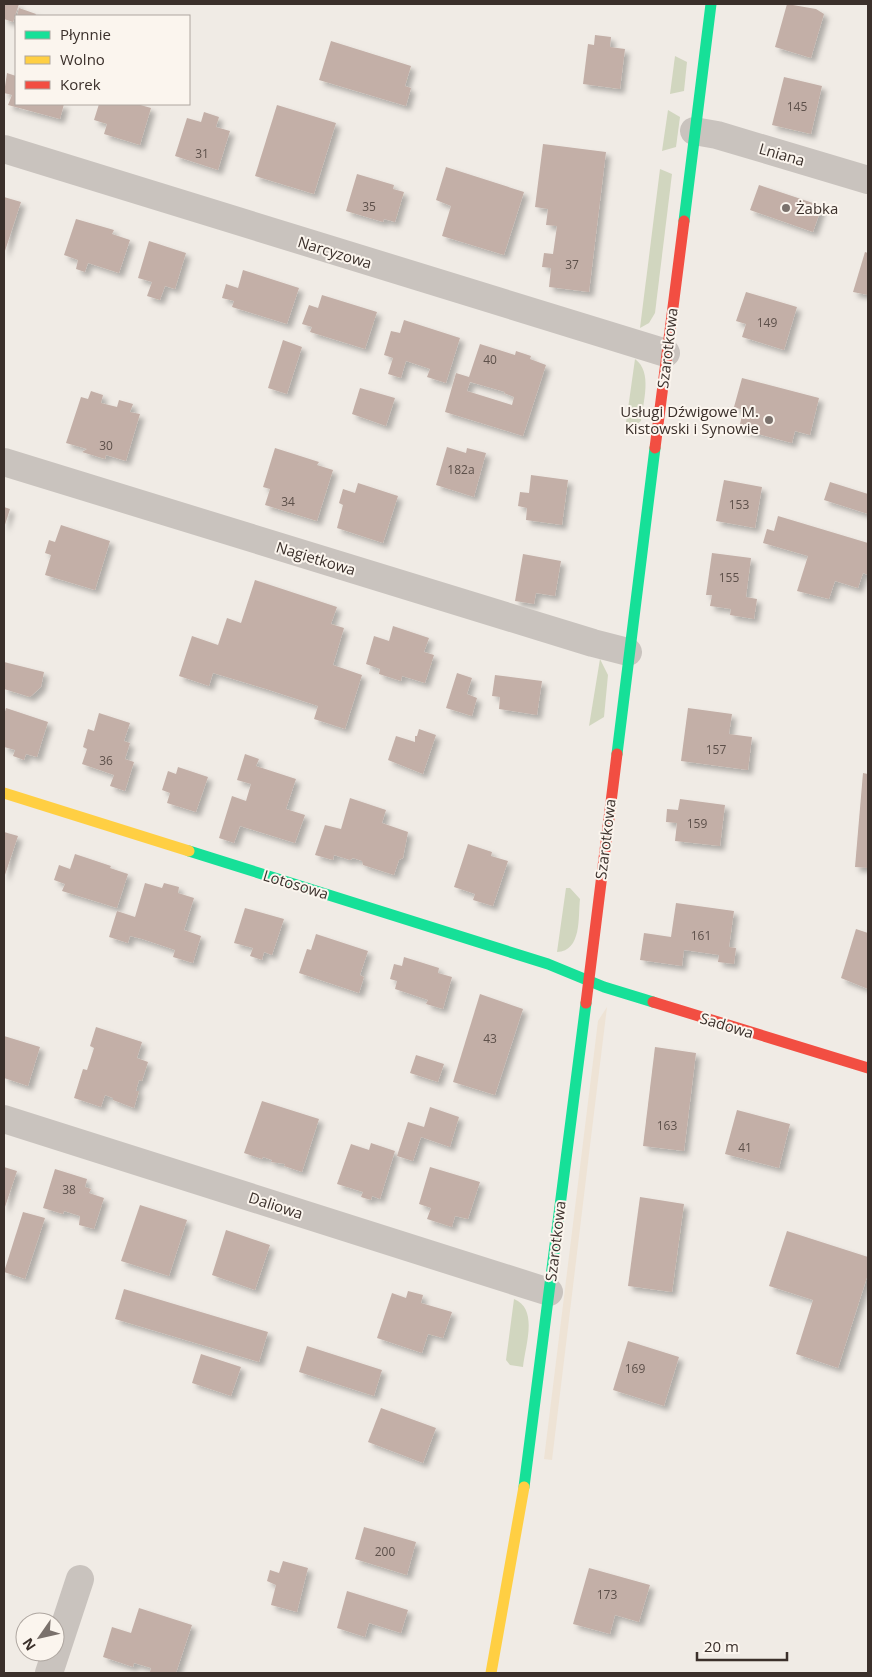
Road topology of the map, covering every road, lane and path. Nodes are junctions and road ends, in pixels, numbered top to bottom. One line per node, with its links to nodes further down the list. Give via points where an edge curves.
1 (711, 4): 2 (street, Szarotkowa)
2 (694, 131): 4 (street, Lniana); 5 (street, Szarotkowa)
3 (4, 149): 5 (street, Narcyzowa)
4 (868, 180)
5 (666, 353): 7 (street, Szarotkowa)
6 (4, 462): 7 (street, Nagietkowa)
7 (628, 652): 9 (street, Szarotkowa)
8 (4, 792): 9 (street, Lotosowa)
9 (587, 979): 10 (street, Sadowa); 12 (street, Szarotkowa)
10 (868, 1068)
11 (4, 1119): 12 (street, Daliowa)
12 (549, 1292): 15 (street, Szarotkowa, via 527,1469)
13 (80, 1579): 14 (street)
14 (49, 1673)
15 (491, 1673)

